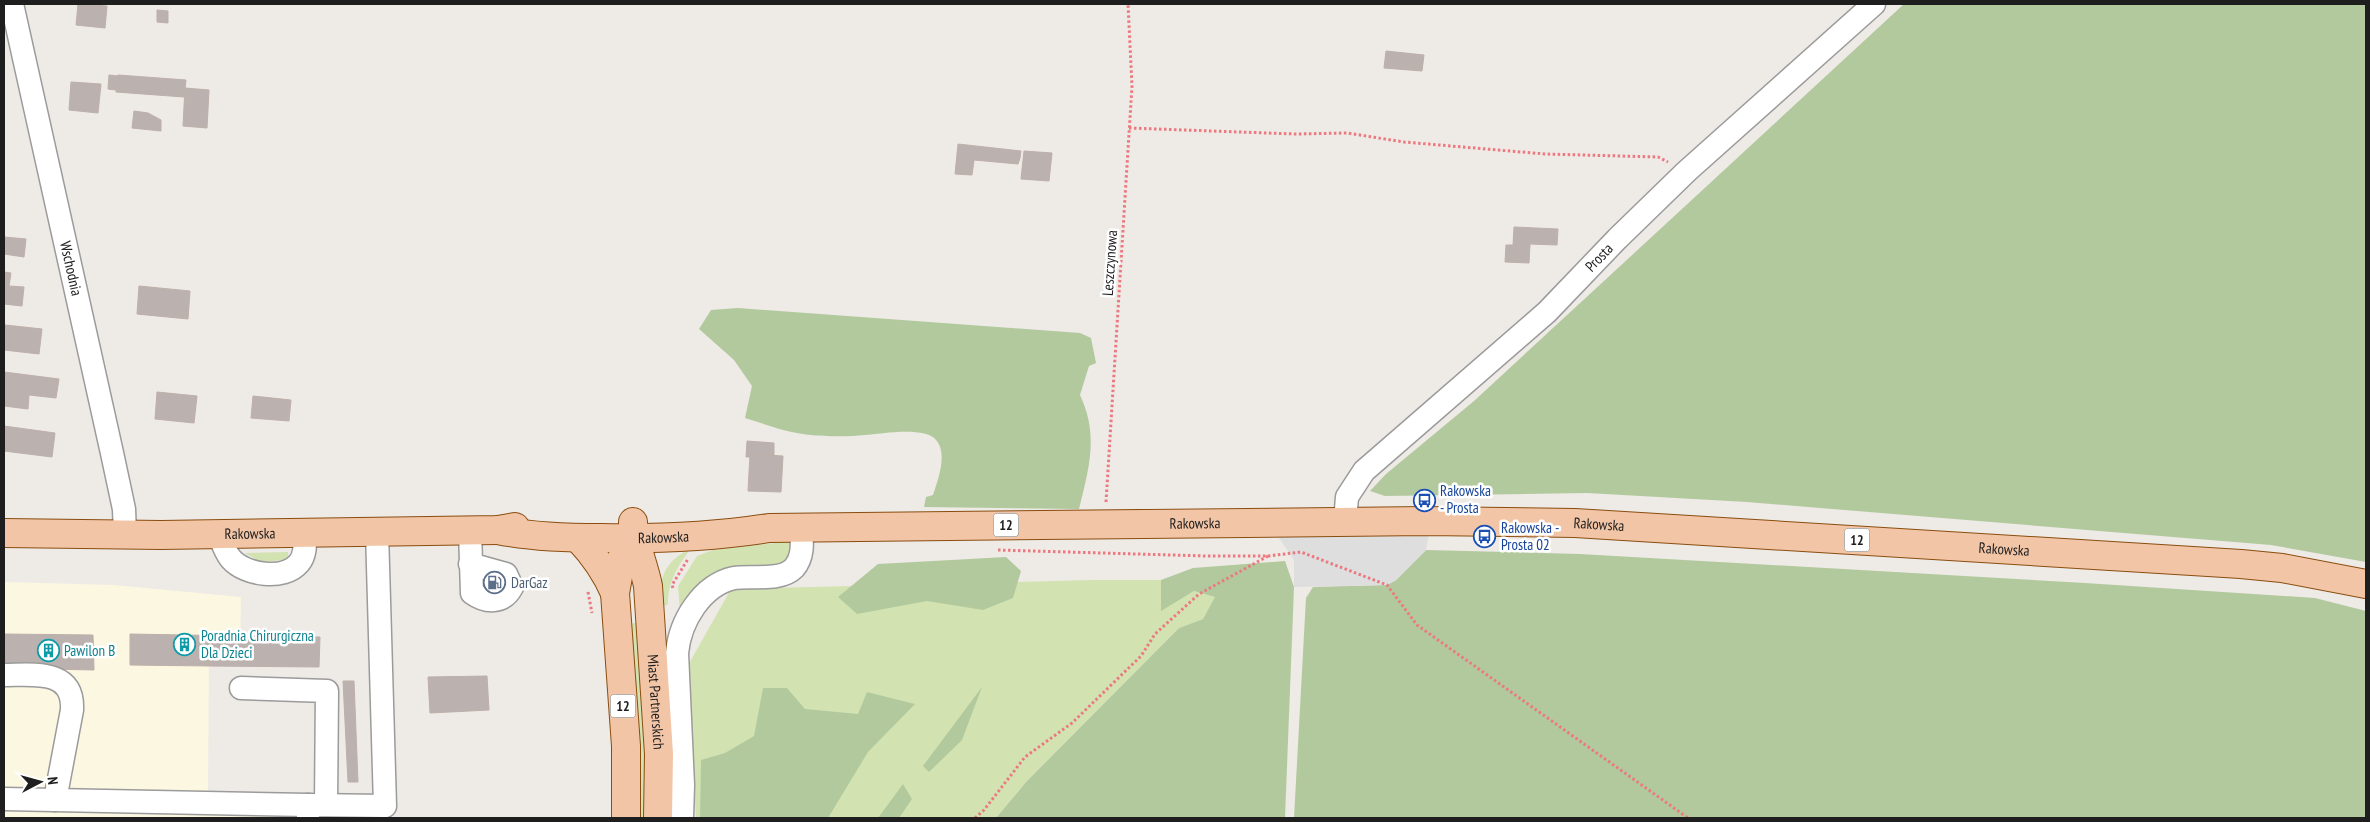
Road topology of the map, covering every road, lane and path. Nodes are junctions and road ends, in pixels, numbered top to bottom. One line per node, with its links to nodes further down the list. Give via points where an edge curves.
1 (12, 4): 17 (street, Wschodnia, via 124,508)
2 (1128, 4): 4 (path, Leszczynowa, via 1132,86)
3 (1874, 4): 5 (street, Prosta)
4 (1129, 128): 5 (path, via 1347,133 1404,142 1545,154 1658,157); 7 (path, Leszczynowa)
5 (1687, 171): 6 (street, Prosta, via 1546,312 1364,471 1347,497)
6 (1345, 522): 7 (main road, Rakowska / 12); 23 (main road, Rakowska / 12, via 1575,523 1654,527 2242,564 2290,569)
7 (1105, 524): 9 (main road, Rakowska / 12)
8 (768, 528): 9 (main road, Rakowska / 12); 11 (main road, Rakowska / 12, via 718,521); 19 (main road, Rakowska / 12)
9 (801, 528): 34 (street, via 802,549 792,569 782,575 722,582 698,601 687,618 677,653)
10 (498, 530): 11 (main road, Rakowska, via 534,524); 12 (main road, Rakowska); 18 (main road, Rakowska, via 528,536)
11 (634, 530): 18 (main road, Rakowska); 19 (main road, Rakowska); 24 (main road, Miast Partnerskich); 25 (main road, 12, via 621,560)
12 (470, 531): 13 (main road, Rakowska); 22 (street)
13 (377, 532): 15 (main road, Rakowska); 31 (street)
14 (4, 533): 17 (main road, Rakowska)
15 (305, 533): 16 (main road, Rakowska); 16 (street, via 304,553 299,563 291,570 267,573 236,563 227,553)
16 (219, 534): 17 (main road, Rakowska)
17 (125, 535)
18 (578, 538): 25 (main road, via 608,575)
19 (683, 538): 24 (main road, Miast Partnerskich / 12, via 660,554)
20 (988, 550): 21 (path)
21 (1268, 556): 35 (path, via 1199,594 1155,634 1141,656 1072,723 1025,757 984,810); 36 (path, via 1301,552 1387,585 1418,625)
22 (470, 564): 22 (street, via 506,574 512,587 508,594 489,600 472,593)
23 (2366, 584)
24 (648, 586): 33 (main road, Miast Partnerskich / 12, via 658,744)
25 (616, 593): 32 (main road, 12, via 626,746)
26 (4, 675): 29 (street, via 48,676 61,682 71,697 72,710)
27 (241, 688): 30 (street, via 327,691)
28 (4, 799): 29 (street)
29 (55, 800): 30 (street)
30 (314, 809): 31 (street)
31 (385, 812)
32 (626, 818)
33 (658, 818)
34 (682, 818)
35 (974, 818)
36 (1688, 818)

